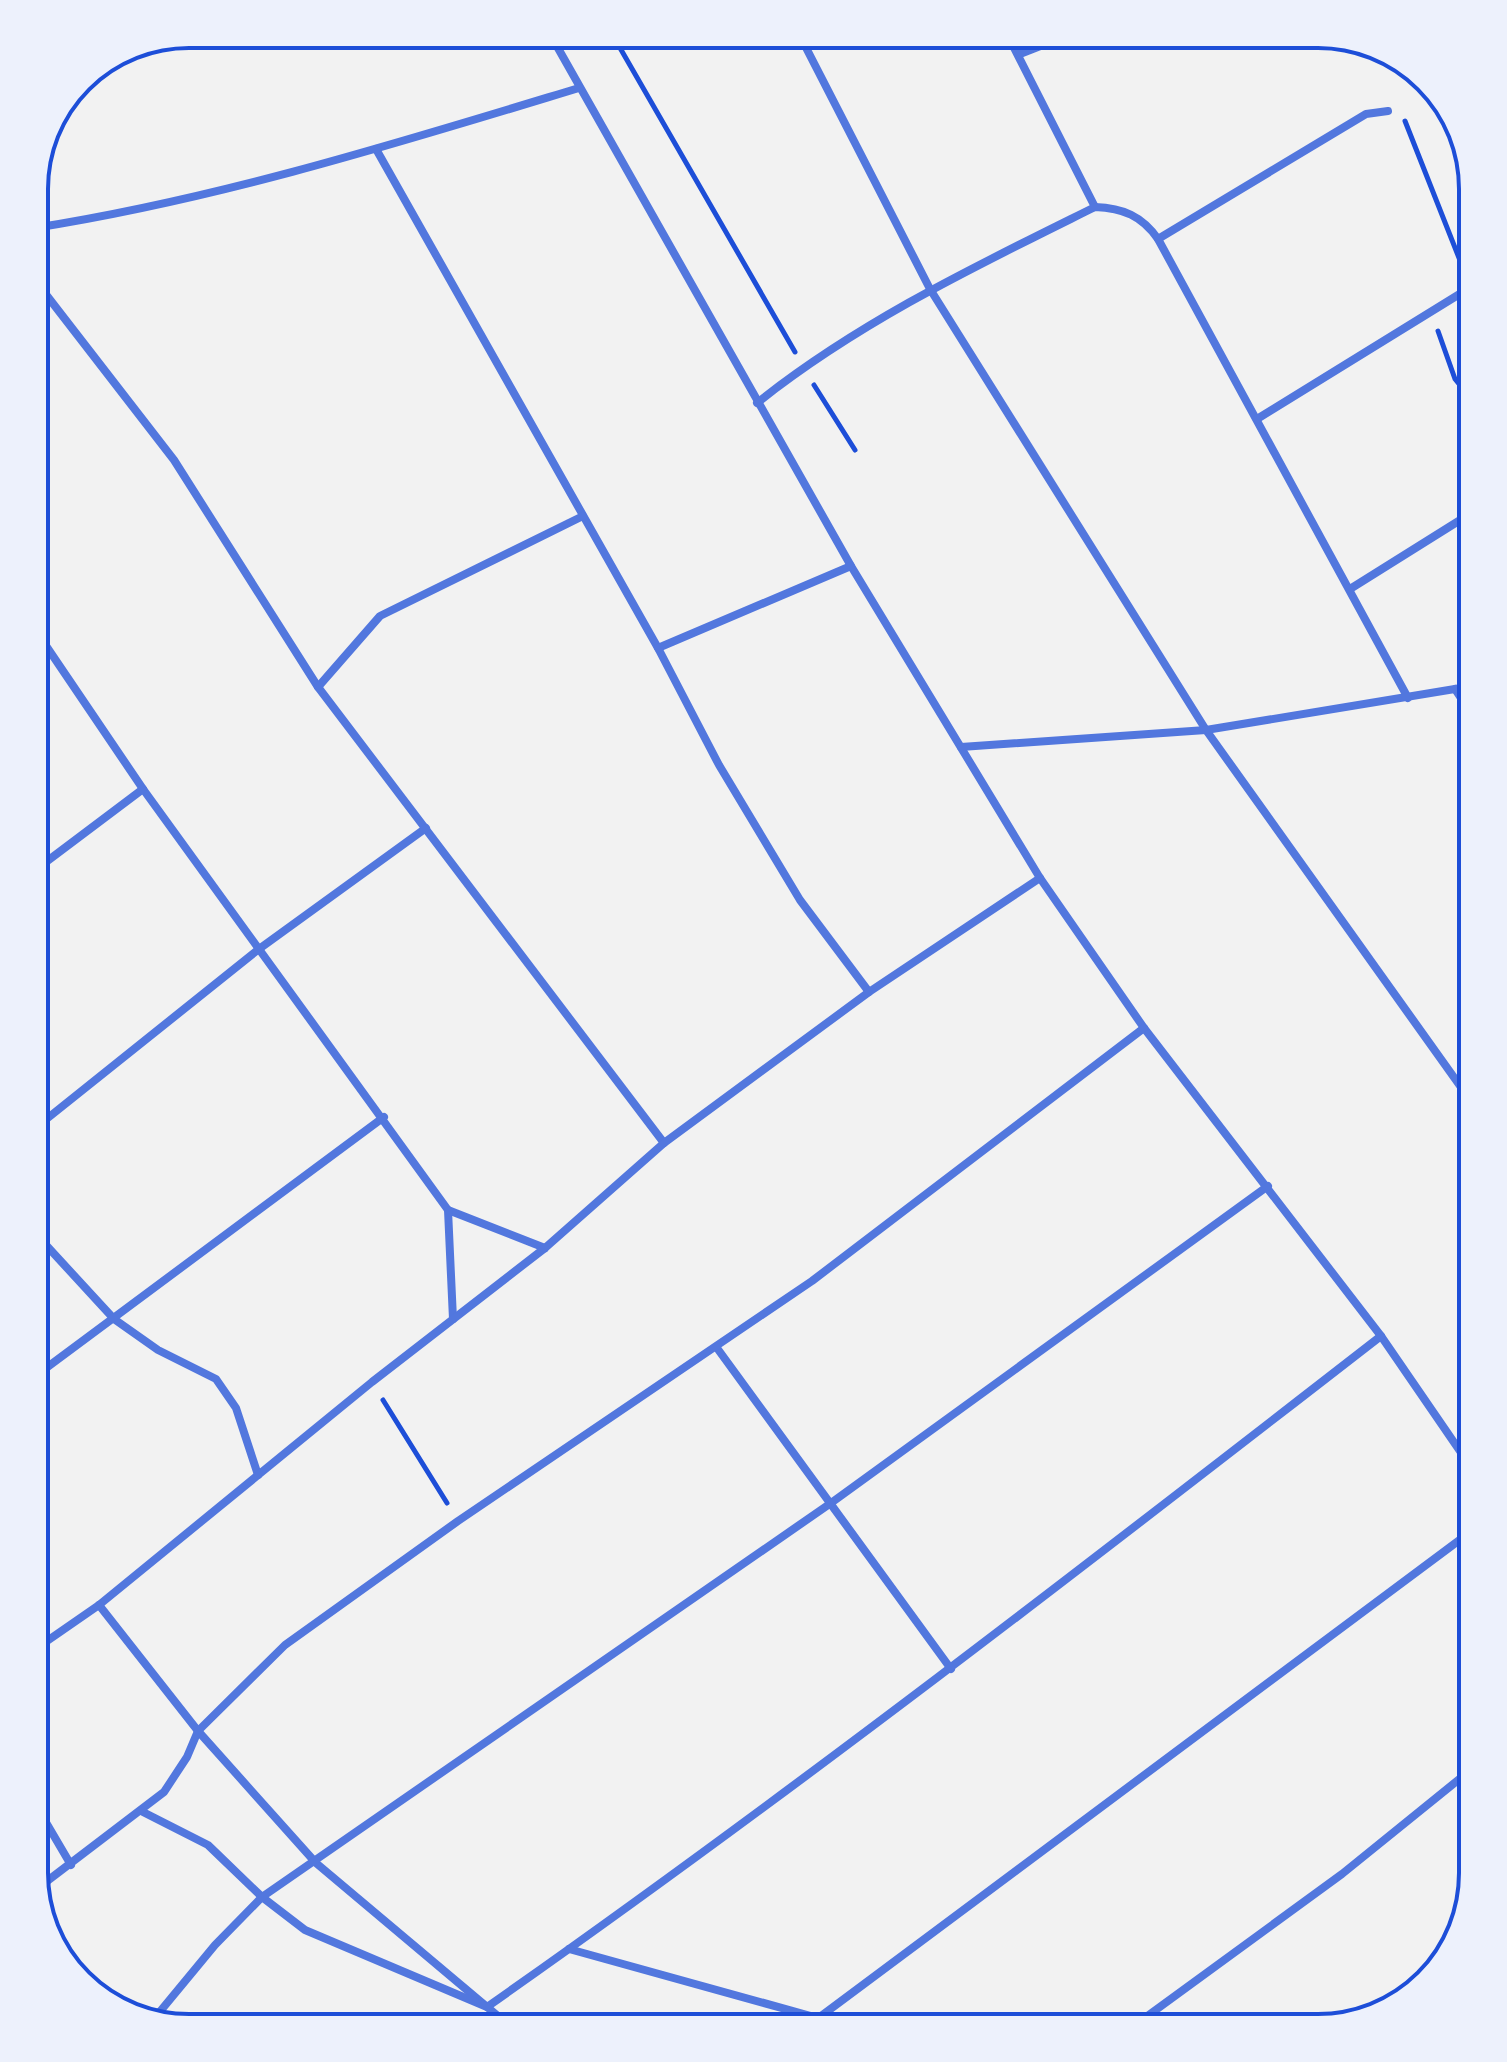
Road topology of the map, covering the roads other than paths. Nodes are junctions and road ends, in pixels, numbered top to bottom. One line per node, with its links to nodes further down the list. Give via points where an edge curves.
1 (558, 48): 6 (street)
2 (806, 48): 12 (street)
3 (1016, 48): 5 (street)
4 (1035, 48): 5 (street)
5 (1020, 54): 9 (street)
6 (579, 88): 8 (street); 15 (street)
7 (1388, 111): 11 (street, via 1366,114)
8 (376, 149): 10 (street); 17 (street)
9 (1095, 207): 11 (street, via 1139,217); 12 (street)
10 (48, 226)
11 (1158, 239): 16 (street)
12 (930, 289): 15 (street, via 803,366); 28 (street)
13 (1459, 294): 16 (street)
14 (48, 297): 23 (street, via 174,460)
15 (757, 403): 19 (street)
16 (1257, 419): 20 (street)
17 (583, 516): 21 (street); 23 (street, via 380,616)
18 (1459, 521): 20 (street)
19 (851, 566): 21 (street); 29 (street)
20 (1350, 589): 27 (street)
21 (658, 648): 35 (street, via 719,765 800,900)
22 (48, 655): 30 (street)
23 (318, 687): 31 (street)
24 (1459, 688): 25 (street)
25 (1455, 689): 26 (street); 27 (street)
26 (1459, 695)
27 (1408, 698): 28 (street)
28 (1206, 730): 29 (street); 37 (street)
29 (961, 747): 33 (street)
30 (143, 789): 32 (street); 34 (street)
31 (426, 828): 34 (street); 40 (street)
32 (48, 860)
33 (1040, 878): 35 (street); 36 (street)
34 (259, 949): 38 (street); 39 (street)
35 (869, 992): 40 (street)
36 (1144, 1028): 41 (street); 48 (street)
37 (1459, 1084)
38 (384, 1117): 42 (street); 45 (street)
39 (48, 1118)
40 (664, 1143): 44 (street)
41 (1268, 1186): 47 (street); 52 (street)
42 (448, 1210): 44 (street); 46 (street)
43 (48, 1247): 45 (street)
44 (545, 1248): 46 (street)
45 (114, 1319): 49 (street); 51 (street, via 158,1350 216,1379 236,1408)
46 (453, 1319): 51 (street)
47 (1381, 1336): 50 (street); 56 (street)
48 (717, 1348): 52 (street); 57 (street, via 458,1521 285,1645)
49 (48, 1367)
50 (1459, 1450)
51 (258, 1475): 54 (street)
52 (831, 1503): 56 (street); 61 (street)
53 (1459, 1540): 70 (street)
54 (99, 1605): 55 (street); 57 (street)
55 (48, 1640)
56 (951, 1669): 65 (street)
57 (198, 1731): 59 (street, via 177,1775); 61 (street)
58 (1459, 1779): 71 (street, via 1342,1874)
59 (143, 1812): 62 (street); 64 (street, via 208,1845)
60 (48, 1826): 62 (street)
61 (316, 1863): 64 (street); 66 (street)
62 (71, 1865): 63 (street)
63 (48, 1881)
64 (262, 1897): 66 (street, via 305,1930); 67 (street)
65 (569, 1949): 66 (street); 69 (street)
66 (487, 2007): 68 (street)
67 (161, 2011)
68 (495, 2014)
69 (804, 2014)
70 (823, 2014)
71 (1150, 2014)

